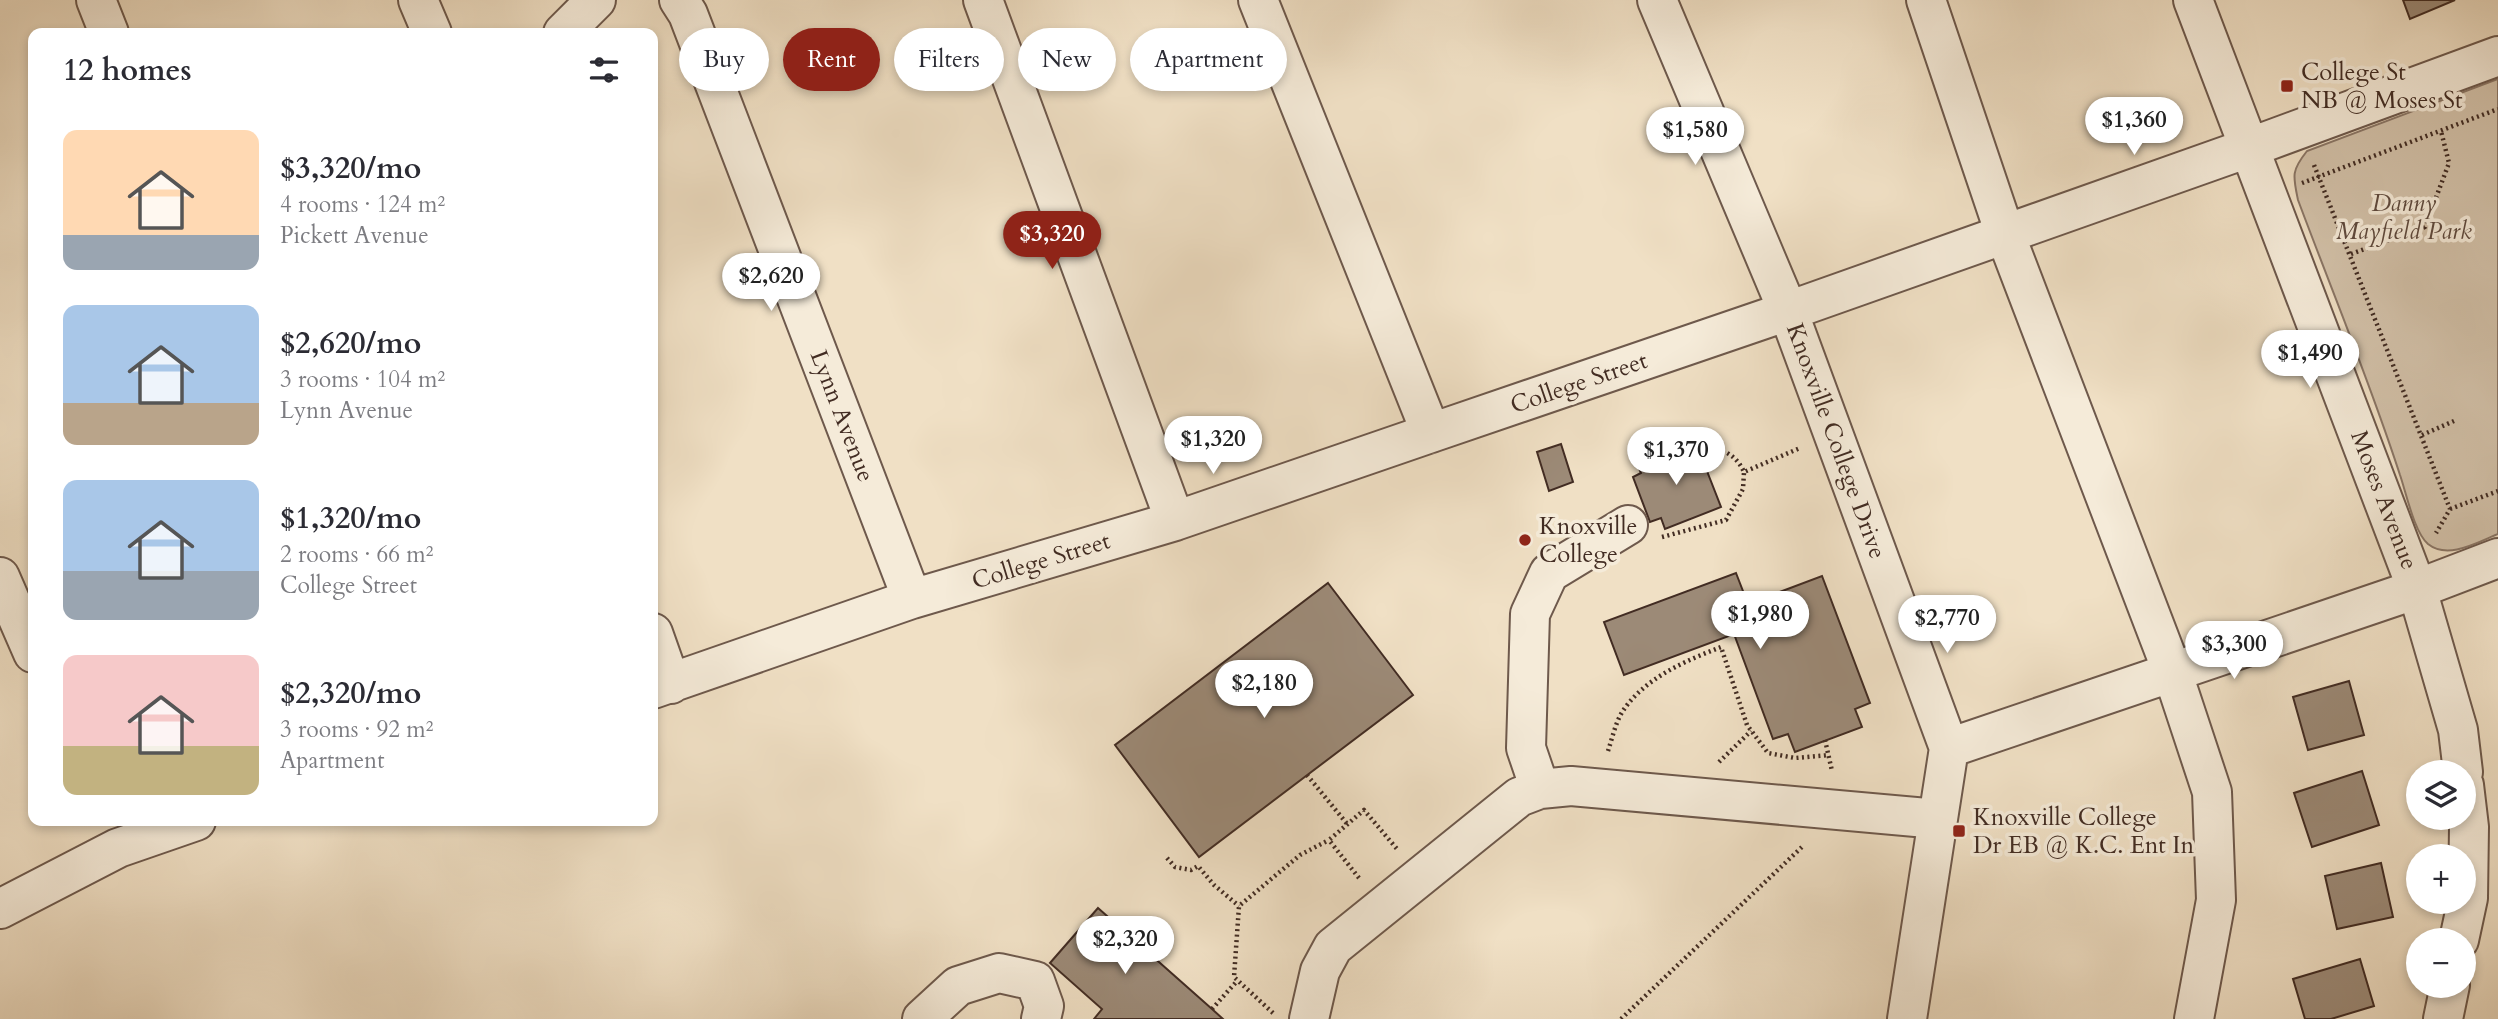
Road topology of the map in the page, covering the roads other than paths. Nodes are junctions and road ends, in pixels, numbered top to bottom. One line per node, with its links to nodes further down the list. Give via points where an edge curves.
1 (96, 0): 10 (street)
2 (418, 0): 11 (street)
3 (596, 0): 12 (street)
4 (679, 0): 23 (street, Lynn Avenue)
5 (1258, 0): 17 (street)
6 (1657, 0): 16 (street, Knoxville College Drive)
7 (1926, 0): 15 (street)
8 (2193, 0): 14 (street, Moses Avenue)
9 (997, 4): 18 (street)
10 (107, 28)
11 (430, 28)
12 (568, 28)
13 (2498, 56): 14 (street, College Street)
14 (2251, 147): 15 (street, College Street); 22 (street, Moses Avenue)
15 (2005, 234): 16 (street, College Street); 26 (street)
16 (1788, 311): 17 (street, College Street); 28 (street, Knoxville College Drive)
17 (1431, 433): 18 (street, College Street)
18 (1175, 521): 23 (street, College Street)
19 (1628, 525): 30 (street, via 1549,573 1530,614 1526,748)
20 (2498, 558): 22 (street)
21 (0, 577): 24 (street)
22 (2417, 589): 26 (street); 29 (street, Moses Avenue, via 2458,730)
23 (912, 599): 27 (street, College Street)
24 (28, 641)
25 (658, 662): 27 (street)
26 (2172, 671): 28 (street); 43 (street, via 2212,792 2216,900)
27 (662, 686)
28 (1950, 748): 31 (street, Knoxville College Drive)
29 (2461, 760)
30 (1540, 789): 31 (street, via 1571,786); 41 (street, via 1519,797 1333,947 1320,971)
31 (1938, 819): 42 (street, Knoxville College Drive)
32 (164, 826): 34 (street)
33 (2470, 830): 35 (street)
34 (112, 834): 36 (street)
35 (2483, 902): 37 (street)
36 (0, 909)
37 (2467, 928)
38 (2447, 998): 44 (street)
39 (922, 1019): 40 (street, via 958,986 999,973 1035,981 1044,1006)
40 (1041, 1019)
41 (1309, 1019)
42 (1907, 1019)
43 (2194, 1019)
44 (2443, 1019)

